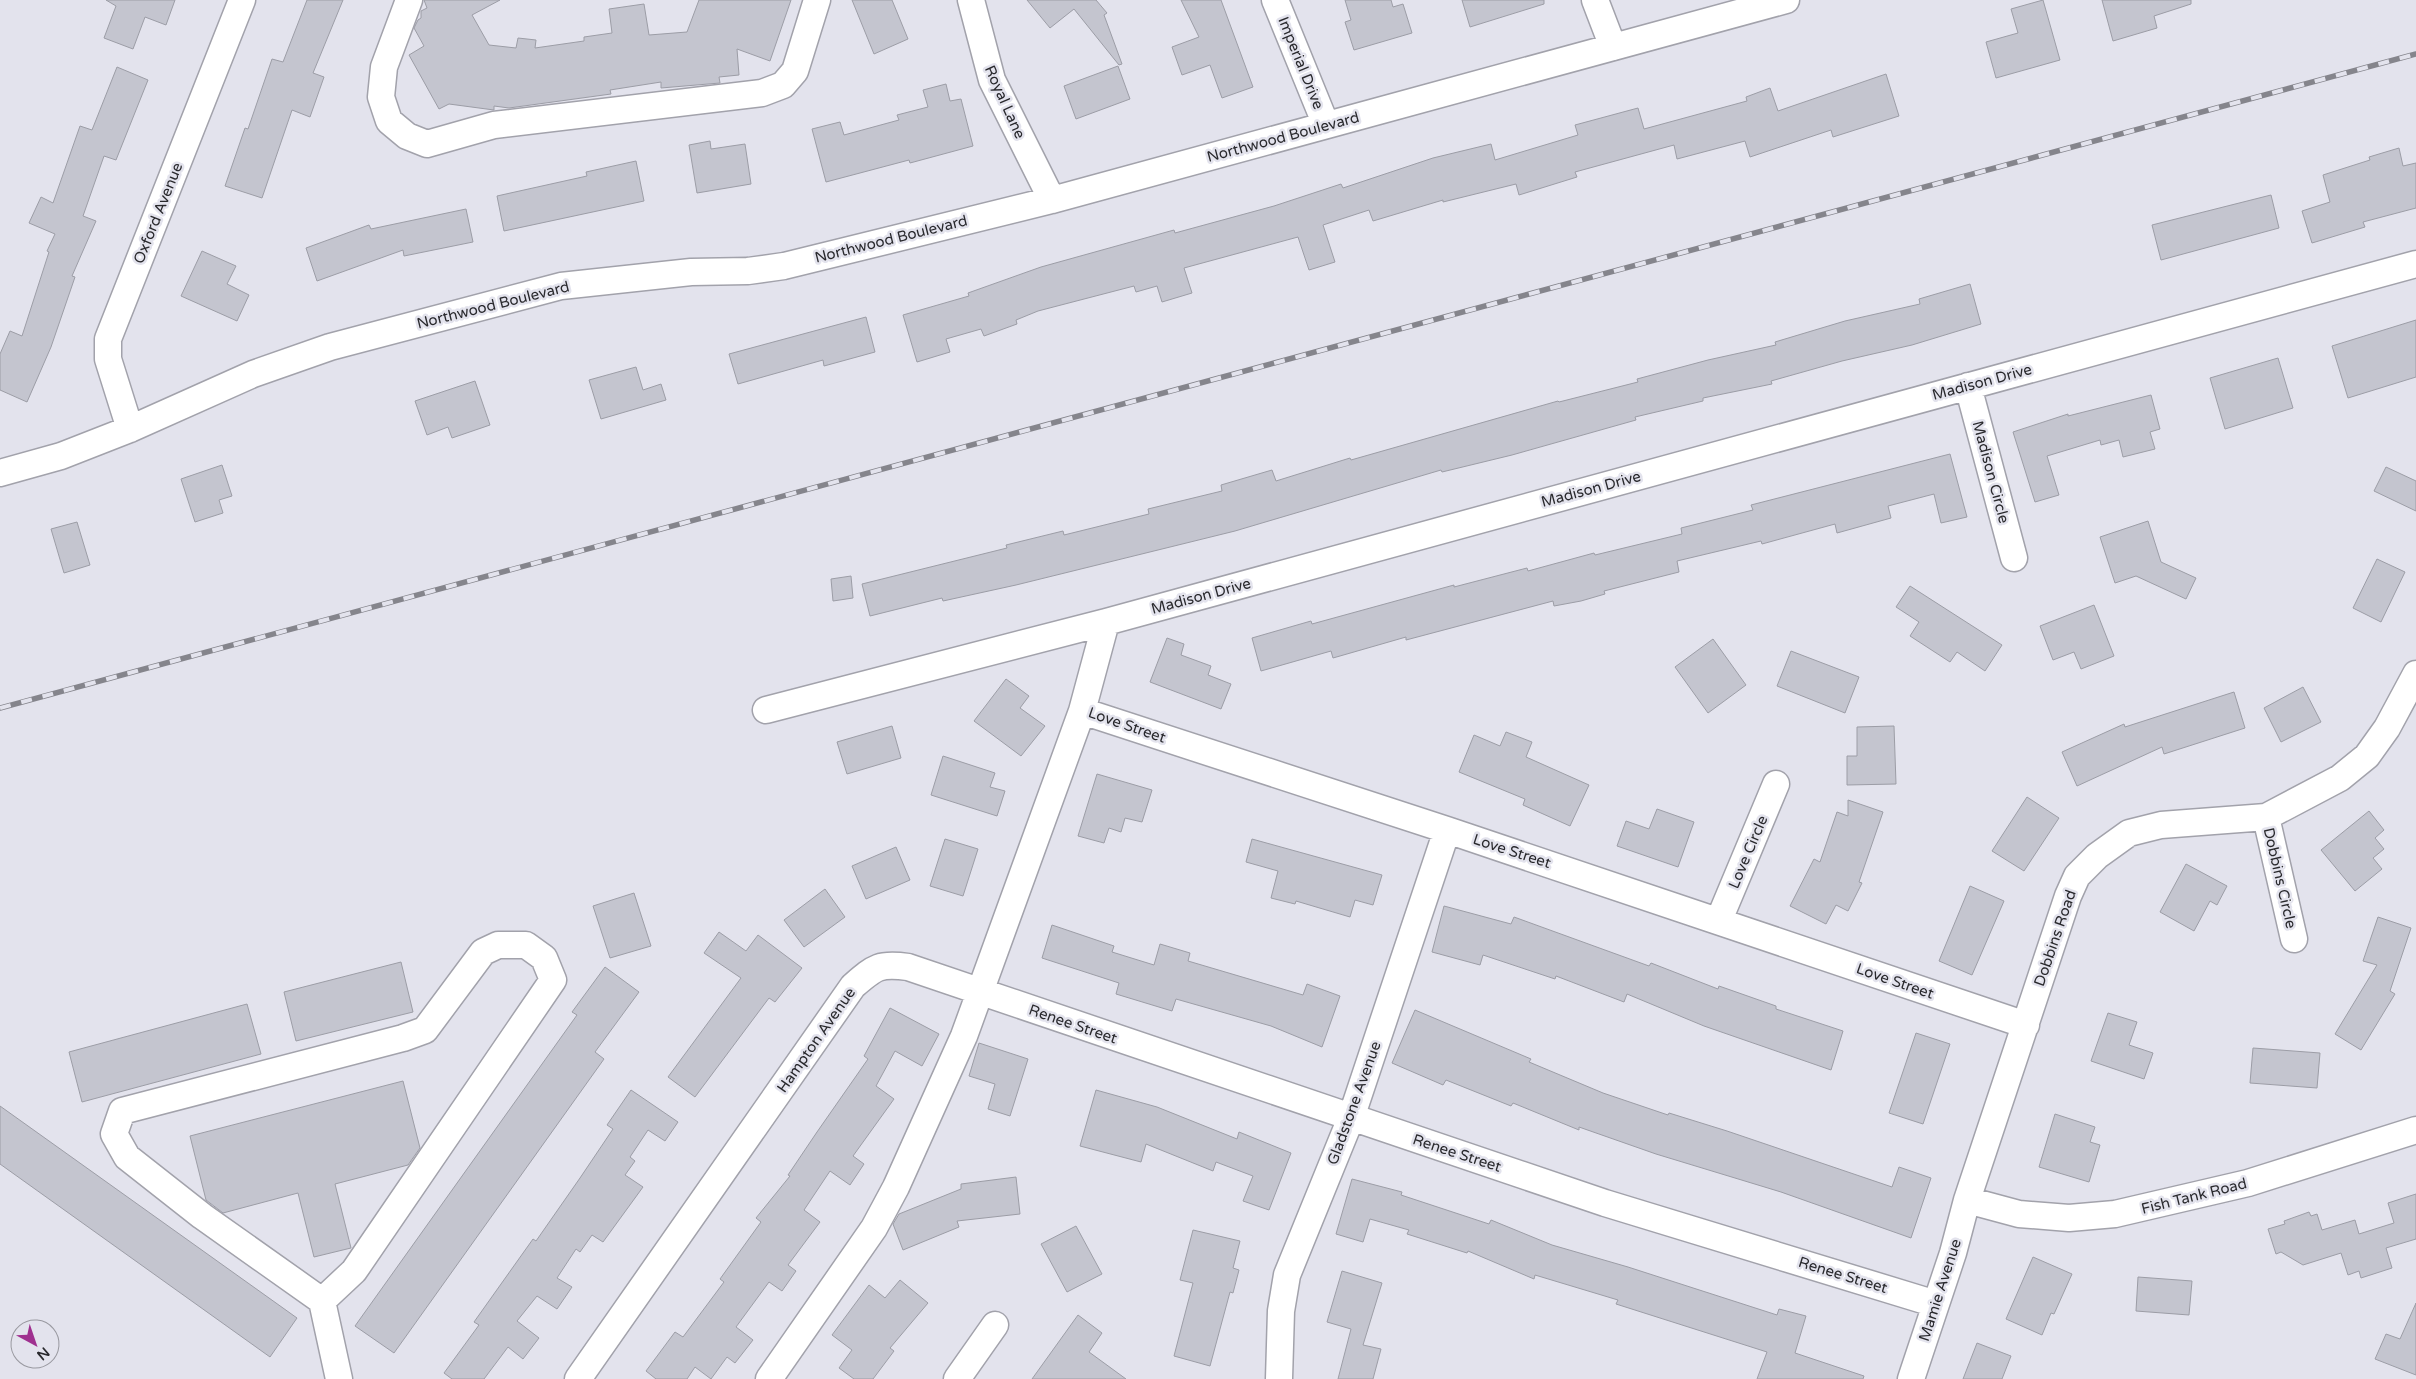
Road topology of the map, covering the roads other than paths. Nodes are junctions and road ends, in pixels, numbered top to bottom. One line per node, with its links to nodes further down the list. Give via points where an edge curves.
1 (242, 0): 13 (street, Oxford Avenue, via 108,339 108,359)
2 (409, 0): 3 (street, via 384,67 381,97 389,121 407,136 427,144 494,125 762,93 783,85 795,71)
3 (818, 0)
4 (971, 0): 10 (street, Royal Lane, via 992,80)
5 (1275, 0): 9 (street, Imperial Drive)
6 (1595, 0): 8 (street)
7 (1786, 0): 8 (street, Northwood Boulevard)
8 (1613, 47): 9 (street, Northwood Boulevard)
9 (1326, 125): 10 (street, Northwood Boulevard)
10 (1052, 200): 13 (street, Northwood Boulevard, via 784,266 561,286 330,347 253,374)
11 (2416, 264): 12 (street, Madison Drive)
12 (1968, 386): 15 (street, Madison Circle); 16 (street, Madison Drive)
13 (130, 429): 14 (street, Northwood Boulevard, via 61,456)
14 (0, 473)
15 (2014, 558)
16 (1106, 622): 18 (street, Madison Drive); 19 (street, Love Street)
17 (2416, 674): 21 (street, Dobbins Road, via 2387,728 2367,756 2340,778)
18 (766, 710)
19 (1082, 711): 22 (street, Love Street); 25 (street)
20 (1776, 784): 23 (street, Love Circle)
21 (2266, 817): 24 (street, Dobbins Circle); 26 (street, Dobbins Road, via 2161,825 2129,833 2097,856 2077,876 2068,896)
22 (1447, 830): 23 (street, Love Street); 27 (street, Gladstone Avenue)
23 (1719, 920): 26 (street, Love Street)
24 (2294, 939)
25 (980, 992): 27 (street, Renee Street); 34 (street, Hampton Avenue, via 908,967 887,964 869,972 853,986); 35 (street, via 964,1036 878,1220)
26 (2026, 1025): 29 (street, Dobbins Road)
27 (1350, 1118): 31 (street, Renee Street, via 1605,1203); 37 (street, Gladstone Avenue, via 1287,1275 1281,1311)
28 (2416, 1130): 29 (street, Fish Tank Road, via 2248,1183 2115,1214 2069,1218 2019,1214)
29 (1967, 1200): 31 (street, Mamie Avenue)
30 (322, 1301): 30 (street, via 354,1271 553,980 544,958 526,946 498,945 483,952 425,1030 122,1111 114,1134 127,1157 202,1216); 33 (street)
31 (1936, 1304): 38 (street, Mamie Avenue)
32 (995, 1325): 36 (street)
33 (338, 1379)
34 (578, 1379)
35 (768, 1379)
36 (957, 1379)
37 (1278, 1379)
38 (1911, 1379)

